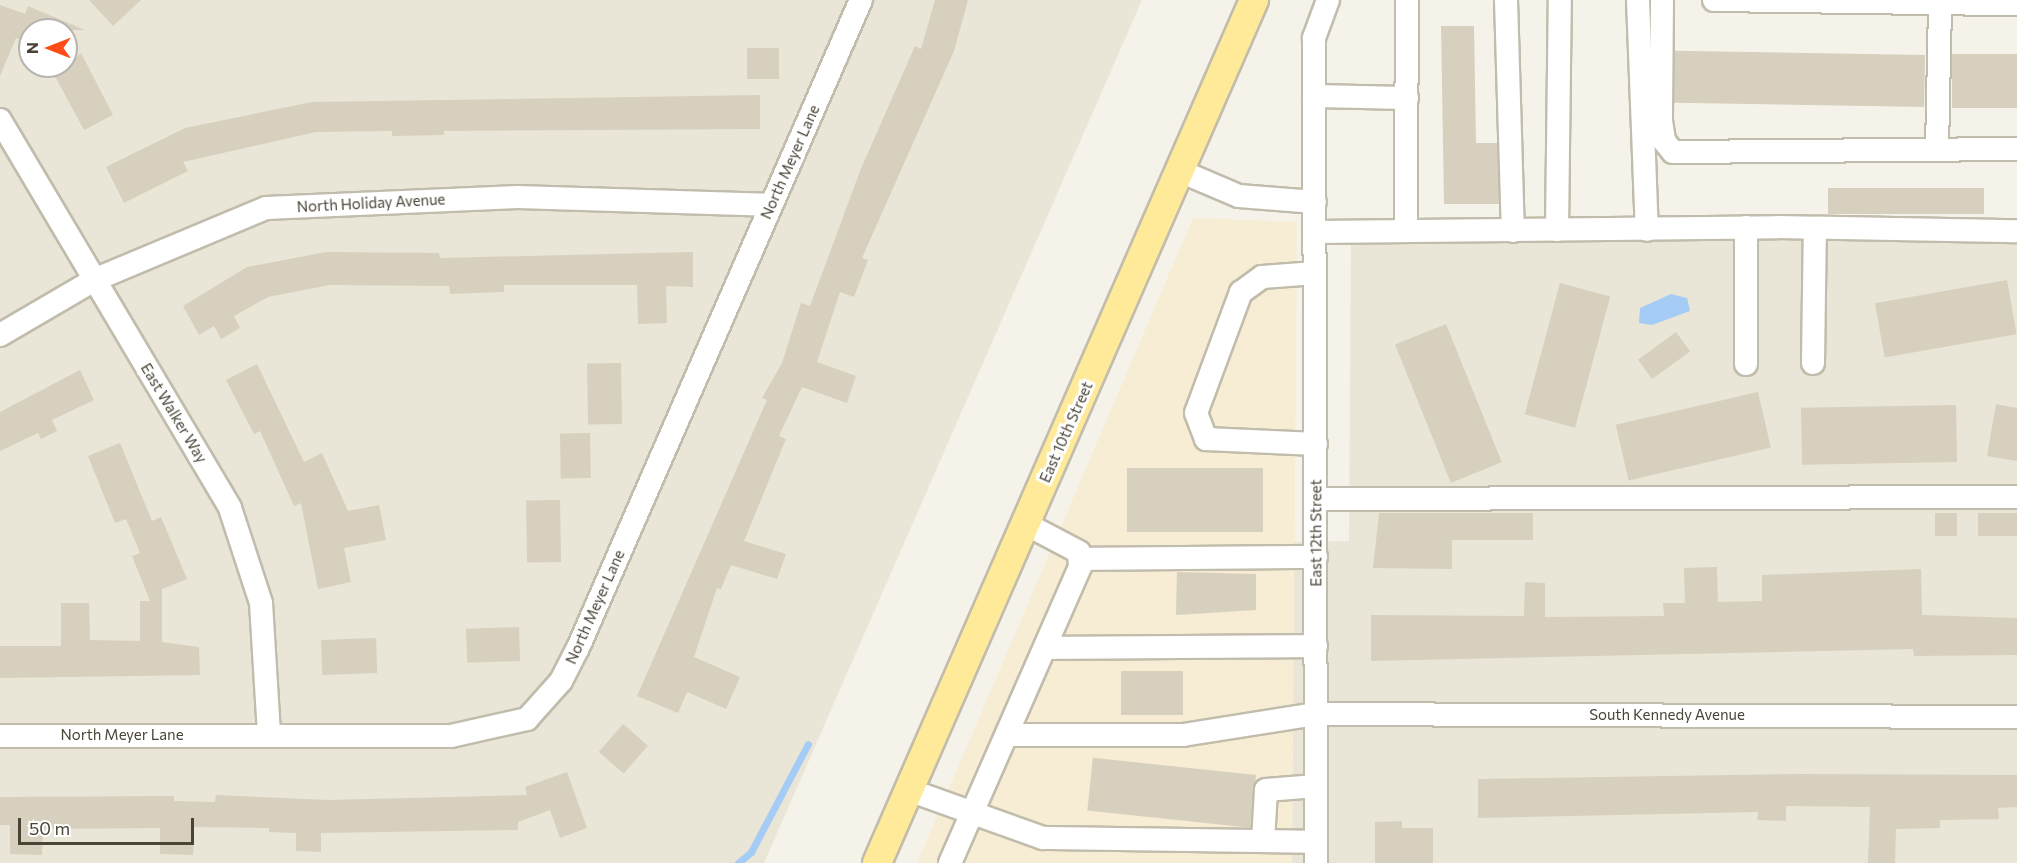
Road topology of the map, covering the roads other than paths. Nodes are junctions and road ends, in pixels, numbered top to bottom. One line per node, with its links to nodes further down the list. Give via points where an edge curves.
1 (861, 0): 19 (street, North Meyer Lane)
2 (1254, 0): 17 (main road, East 10th Street)
3 (1328, 0): 12 (street, East 12th Street, via 1314,38)
4 (1407, 0): 13 (street)
5 (1506, 0): 25 (street)
6 (1560, 0): 22 (street)
7 (1638, 0): 23 (street)
8 (1662, 0): 15 (street, via 1661,121 1672,152)
9 (1714, 0): 10 (street)
10 (1940, 2): 11 (street); 15 (street)
11 (2017, 4)
12 (1314, 96): 13 (street); 18 (street, East 12th Street)
13 (1407, 98): 24 (street)
14 (0, 120): 29 (street, East Walker Way)
15 (1937, 149): 16 (street)
16 (2017, 149)
17 (1180, 171): 18 (street, via 1239,196); 36 (main road, East 10th Street)
18 (1315, 202): 27 (street, East 12th Street)
19 (771, 205): 29 (street, North Holiday Avenue, via 518,197 266,208); 43 (street, North Meyer Lane, via 578,648 543,705 508,727 461,735)
20 (1746, 227): 21 (street); 23 (street); 32 (street)
21 (1815, 228): 26 (street); 31 (street)
22 (1557, 230): 23 (street); 25 (street)
23 (1647, 230)
24 (1406, 231): 25 (street); 27 (street)
25 (1513, 231)
26 (2017, 231)
27 (1315, 232): 28 (street, East 12th Street)
28 (1315, 273): 33 (street, East 12th Street); 33 (street, via 1262,277 1241,292 1196,413 1206,439)
29 (94, 280): 30 (street, North Holiday Avenue); 43 (street, East Walker Way, via 230,508 261,603)
30 (0, 334)
31 (1813, 363)
32 (1746, 364)
33 (1316, 444): 35 (street, East 12th Street)
34 (2017, 497): 35 (street)
35 (1316, 499): 37 (street, East 12th Street)
36 (1026, 524): 38 (street, via 1072,546); 47 (main road, East 10th Street)
37 (1316, 557): 38 (street); 39 (street, East 12th Street)
38 (1080, 559): 40 (street)
39 (1316, 646): 40 (street); 41 (street, East 12th Street)
40 (1045, 648): 45 (street)
41 (1316, 714): 42 (street, South Kennedy Avenue); 45 (street, South Kennedy Avenue, via 1183,735); 46 (street, East 12th Street)
42 (2017, 717)
43 (269, 734): 44 (street, North Meyer Lane)
44 (0, 735)
45 (1007, 735): 48 (street)
46 (1316, 786): 49 (street, via 1266,790); 50 (street, East 12th Street)
47 (909, 790): 48 (street); 51 (main road, East 10th Street)
48 (973, 814): 49 (street, via 1043,838); 52 (street)
49 (1263, 842): 50 (street)
50 (1316, 853)
51 (877, 863)
52 (951, 863)

